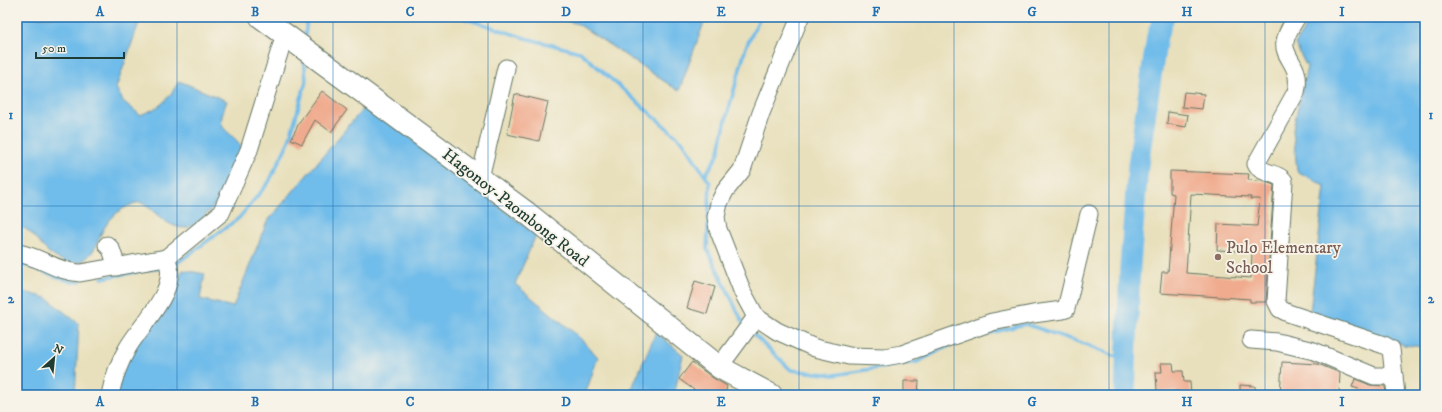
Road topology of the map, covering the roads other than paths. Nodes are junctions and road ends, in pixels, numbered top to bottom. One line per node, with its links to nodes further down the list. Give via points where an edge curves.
1 (261, 17): 4 (main road, Hagonoy-Paombong Road)
2 (800, 17): 12 (street, via 742,170 725,191 716,217 718,229 740,286)
3 (1297, 17): 15 (street, via 1284,44 1285,51 1297,72 1296,92 1256,164 1260,169 1281,177 1284,181 1276,301 1280,309 1288,313 1391,349)
4 (289, 37): 6 (main road, Hagonoy-Paombong Road); 10 (street, via 249,150 221,213)
5 (506, 68): 6 (street)
6 (480, 178): 14 (main road, Hagonoy-Paombong Road)
7 (1089, 214): 12 (street, via 1064,310 992,322 902,354 884,357 850,356 816,348 777,331)
8 (107, 245): 11 (street)
9 (17, 253): 11 (street, via 30,255 68,272 80,273)
10 (167, 264): 11 (street); 16 (street, via 165,294 127,349)
11 (117, 267)
12 (749, 326): 14 (street)
13 (1251, 340): 15 (street, via 1277,342 1314,351 1374,376)
14 (719, 367): 17 (main road, Hagonoy-Paombong Road)
15 (1394, 376): 18 (street)
16 (110, 395)
17 (771, 395)
18 (1396, 395)

